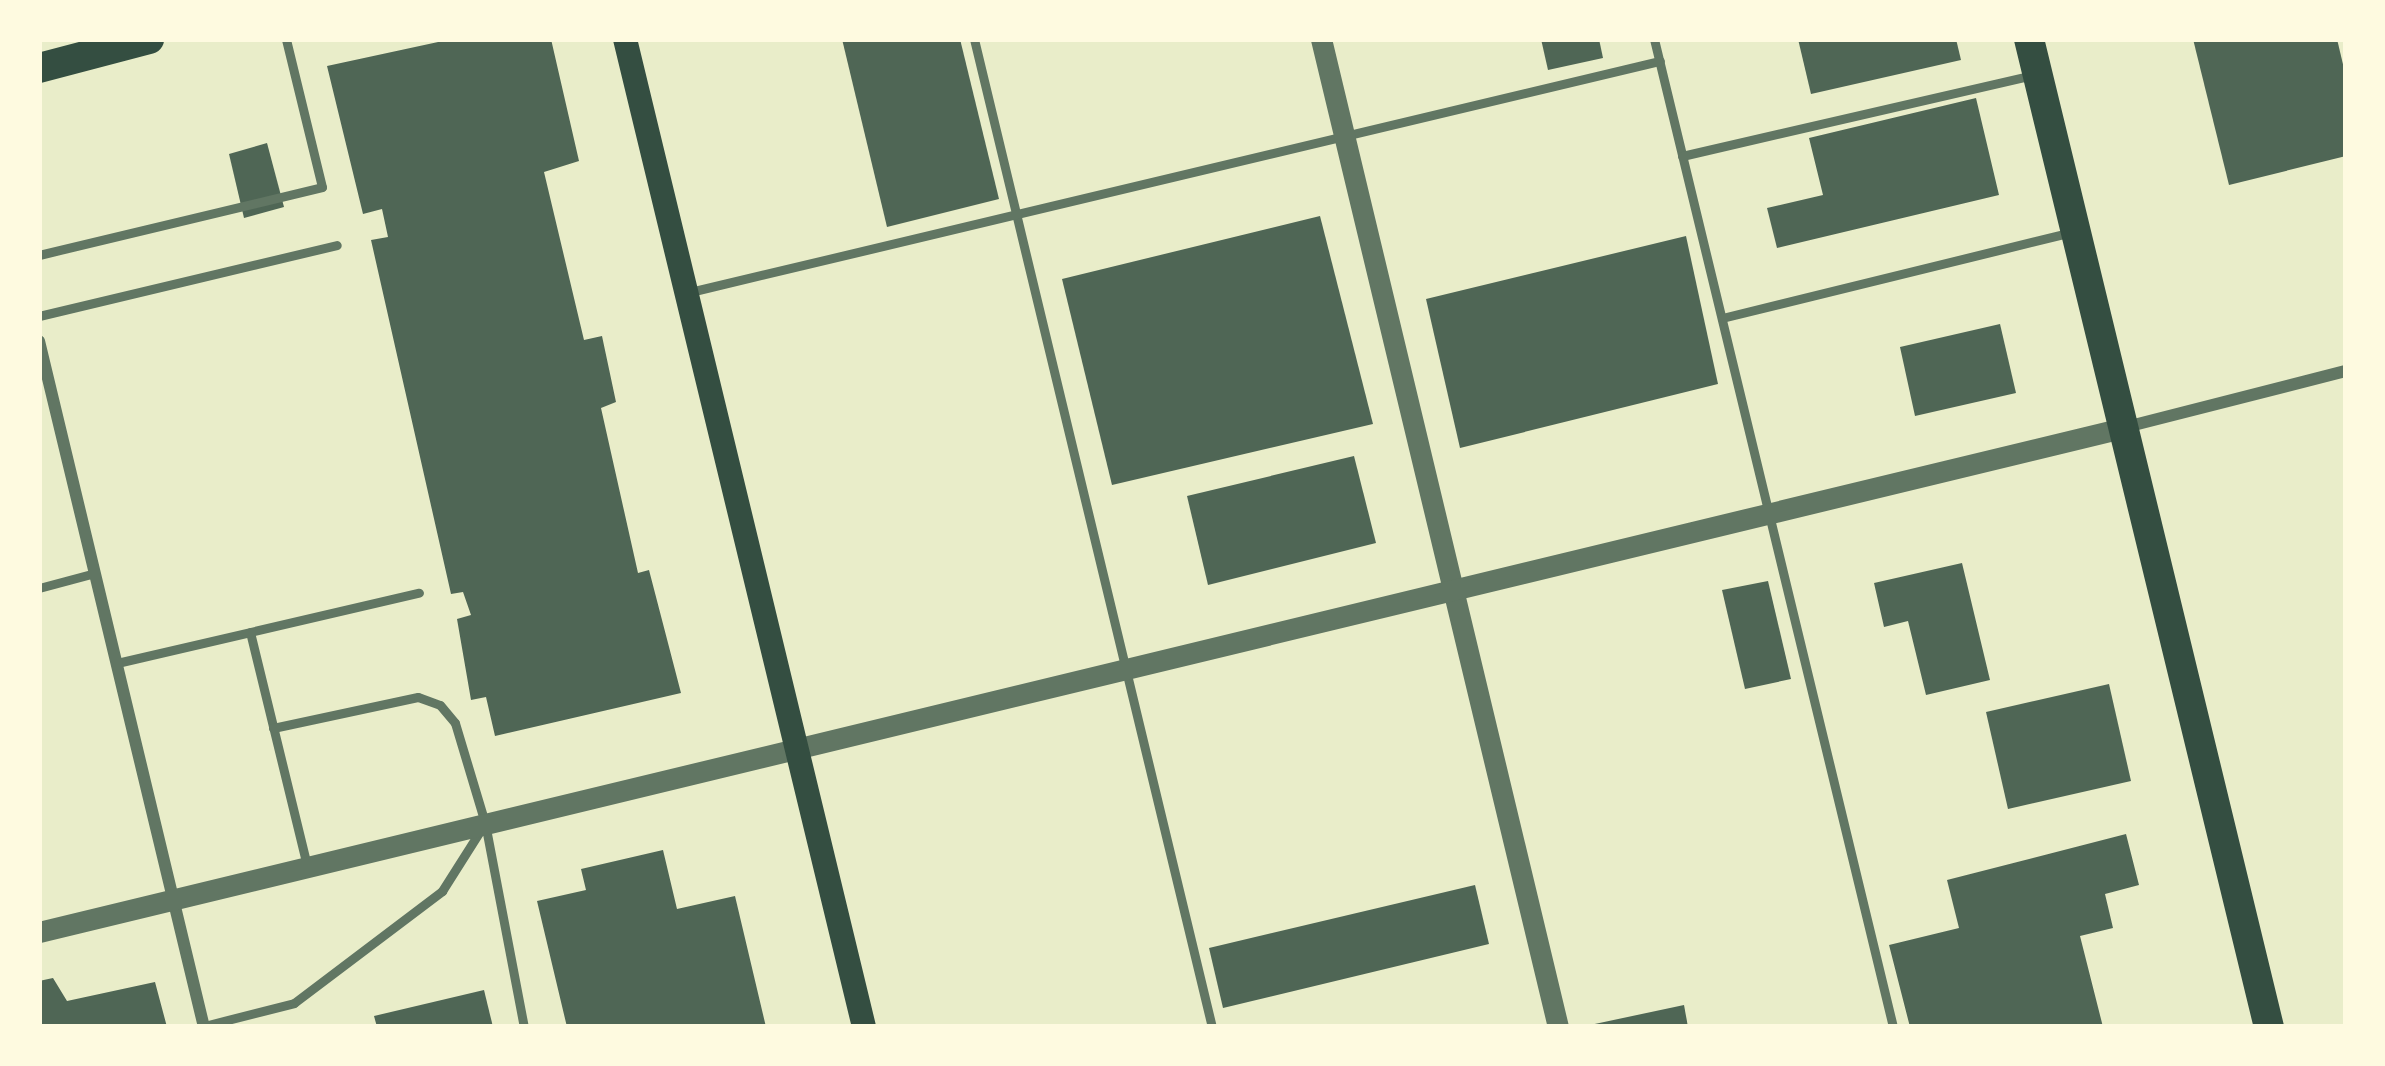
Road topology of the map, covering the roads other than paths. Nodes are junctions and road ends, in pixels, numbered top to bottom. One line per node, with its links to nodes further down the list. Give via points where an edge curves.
1 (149, 39): 9 (main road)
2 (286, 39): 16 (lane, via 322,187)
3 (625, 39): 17 (main road)
4 (974, 39): 13 (lane)
5 (1321, 39): 11 (street)
6 (1654, 39): 8 (lane)
7 (2029, 39): 10 (main road)
8 (1660, 62): 11 (lane); 12 (lane)
9 (39, 68)
10 (2037, 74): 12 (lane); 14 (main road)
11 (1343, 134): 13 (lane); 26 (street)
12 (1682, 156): 19 (lane)
13 (1012, 214): 17 (lane); 30 (lane)
14 (2075, 231): 19 (lane); 22 (main road)
15 (337, 245): 18 (lane)
16 (39, 255)
17 (685, 293): 32 (main road)
18 (39, 316)
19 (1722, 318): 23 (lane)
20 (39, 341): 24 (street)
21 (2346, 371): 22 (street)
22 (2123, 428): 23 (street); 43 (main road)
23 (1769, 515): 26 (street); 42 (lane)
24 (95, 573): 25 (lane); 29 (street)
25 (39, 588)
26 (1453, 590): 30 (street); 41 (street)
27 (418, 593): 28 (lane)
28 (250, 632): 29 (lane); 31 (lane)
29 (117, 663): 35 (street)
30 (1122, 670): 32 (street); 40 (lane)
31 (273, 728): 33 (lane, via 388,698 440,705 468,755); 34 (lane)
32 (796, 748): 33 (street); 39 (main road)
33 (485, 823): 34 (street); 37 (lane, via 442,891 294,1003); 38 (lane)
34 (308, 866): 35 (street)
35 (175, 898): 36 (street); 37 (street)
36 (39, 932)
37 (204, 1026)
38 (524, 1027)
39 (864, 1027)
40 (1212, 1027)
41 (1558, 1027)
42 (1893, 1027)
43 (2269, 1027)

